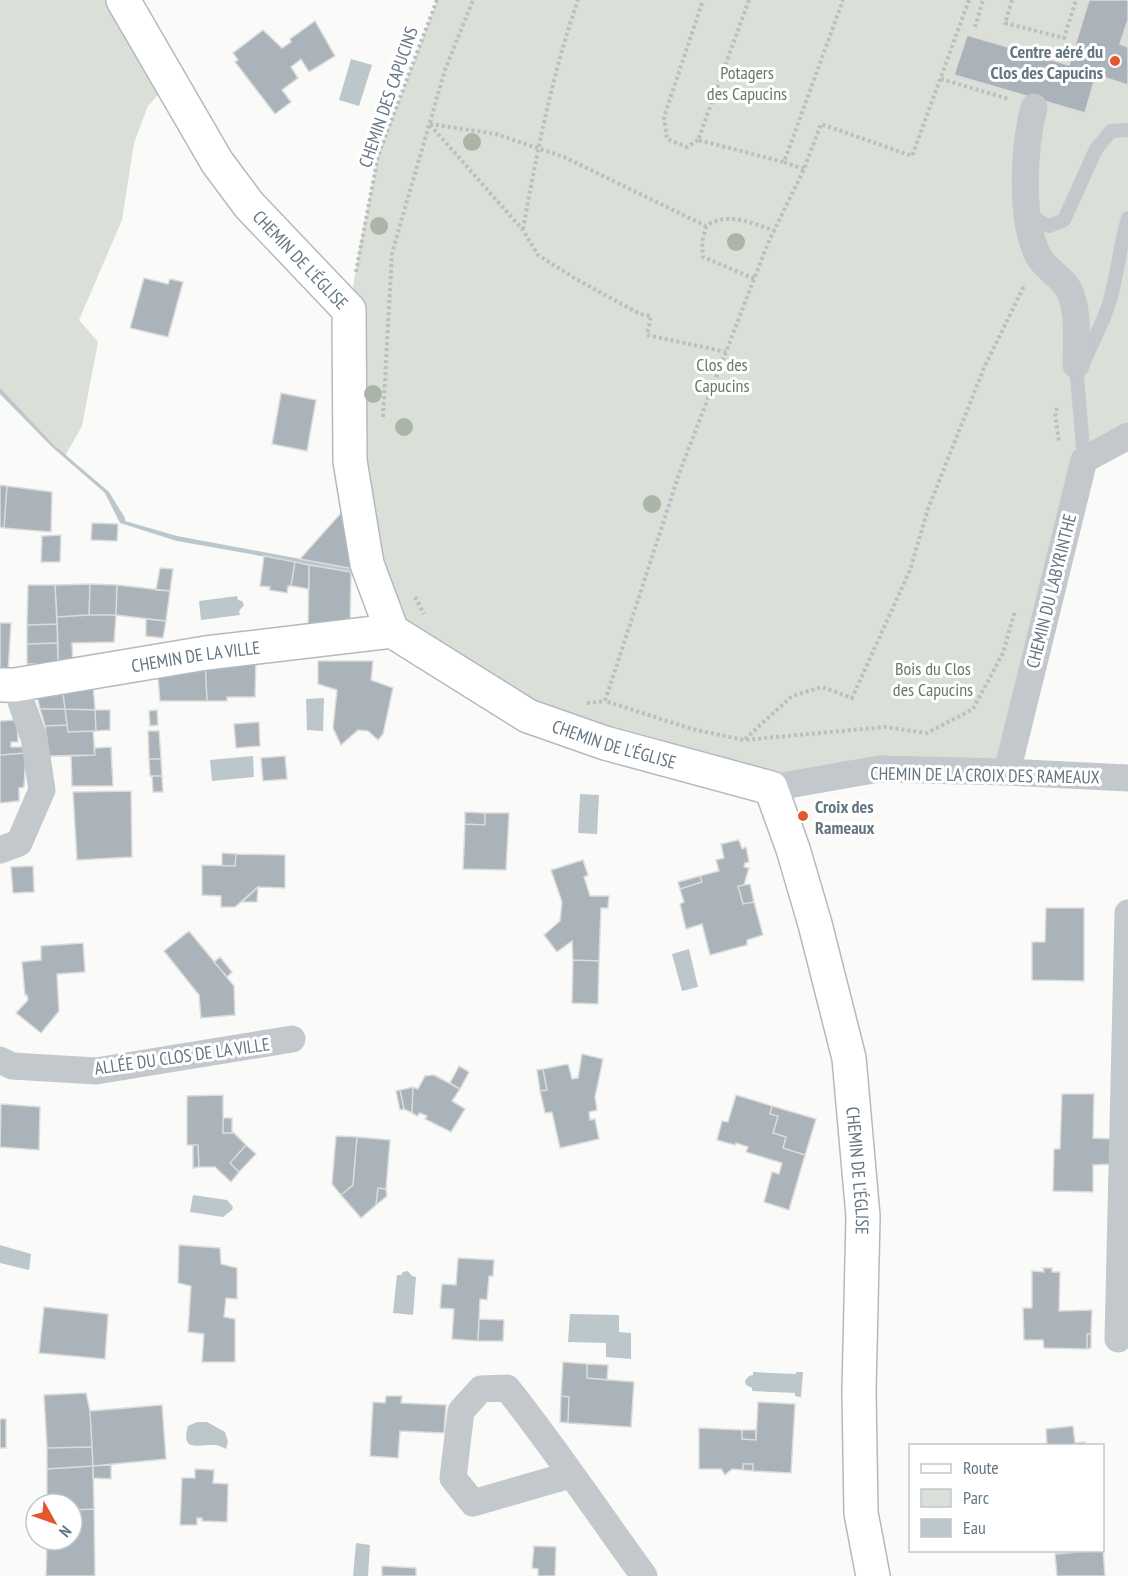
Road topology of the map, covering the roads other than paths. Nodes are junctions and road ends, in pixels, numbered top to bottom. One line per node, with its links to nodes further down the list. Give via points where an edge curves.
1 (123, 0): 9 (street, CHEMIN DE L'ÉGLISE, via 223,170 249,205 350,310 350,461 367,564)
2 (1034, 107): 4 (street)
3 (1128, 130): 4 (lane, via 1111,131 1096,149 1064,220 1049,226 1037,220)
4 (1027, 201): 6 (street, via 1029,229 1040,258 1067,286 1076,314)
5 (1128, 218): 6 (lane, via 1110,300)
6 (1077, 371): 8 (lane)
7 (1128, 436): 8 (street)
8 (1083, 459): 11 (street, CHEMIN DU LABYRINTHE)
9 (392, 631): 10 (street, CHEMIN DE LA VILLE, via 206,653); 13 (street, CHEMIN DE L'ÉGLISE, via 528,716 605,743)
10 (8, 685): 14 (street, via 34,738 42,790 19,843)
11 (1007, 772): 12 (street, CHEMIN DE LA CROIX DES RAMEAUX); 13 (street, CHEMIN DE LA CROIX DES RAMEAUX, via 879,769)
12 (1128, 778)
13 (771, 788): 21 (street, CHEMIN DE L'ÉGLISE, via 809,903 849,1058 863,1216 861,1513)
14 (0, 850)
15 (1128, 913): 18 (street)
16 (292, 1040): 17 (street, ALLÉE DU CLOS DE LA VILLE, via 96,1071 12,1066)
17 (0, 1060)
18 (1118, 1339)
19 (570, 1475): 19 (street, via 507,1388 481,1389 461,1412 453,1478 473,1503); 20 (street)
20 (644, 1576)
21 (873, 1576)

